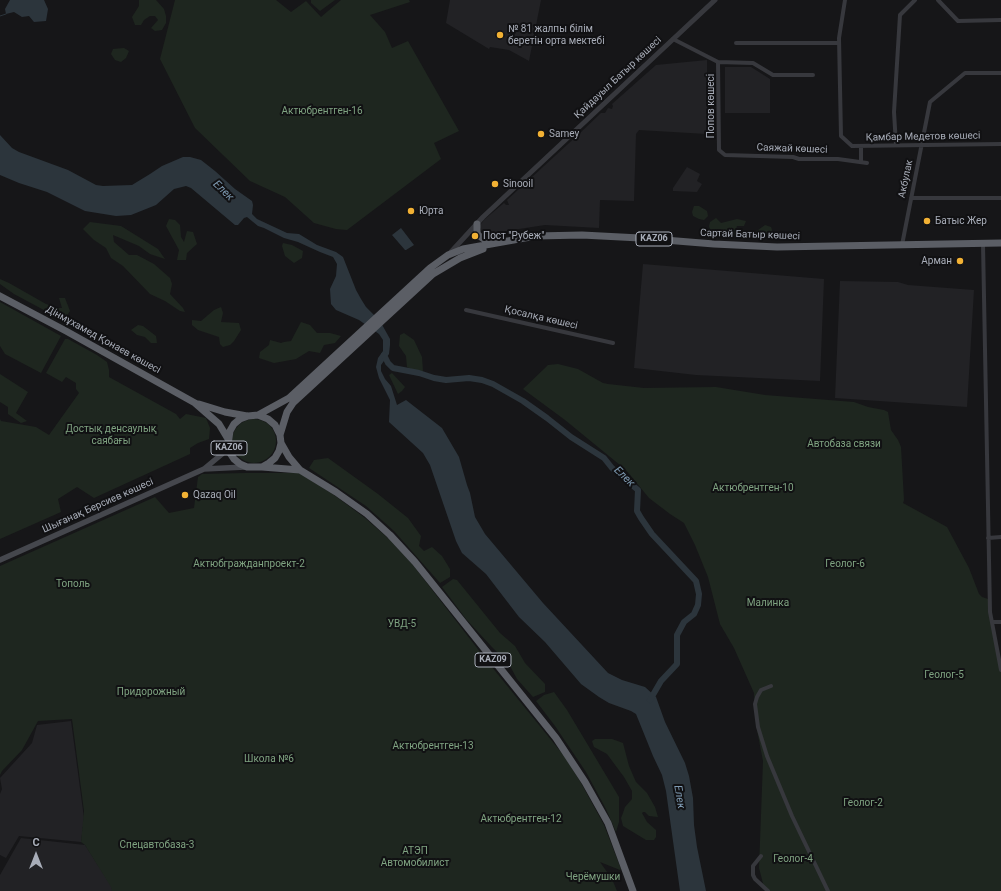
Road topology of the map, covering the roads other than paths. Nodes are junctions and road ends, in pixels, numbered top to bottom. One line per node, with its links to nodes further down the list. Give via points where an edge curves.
1 (715, 0): 6 (street, Қайдауыл Батыр көшесі)
2 (845, 0): 8 (street, Қамбар Медетов көшесі)
3 (915, 0): 15 (street, via 900,15 894,112)
4 (938, 0): 5 (street, via 958,21)
5 (1001, 20)
6 (673, 39): 9 (street); 21 (street, Қайдауыл Батыр көшесі)
7 (736, 43): 8 (street)
8 (839, 43): 14 (street, Қамбар Медетов көшесі, via 841,136 852,146)
9 (718, 62): 11 (street, via 753,63 773,75); 16 (street, Попов көшесі)
10 (1001, 73): 13 (street, Акбулак, via 965,73 930,102)
11 (813, 75)
12 (1001, 144): 13 (street, Қамбар Медетов көшесі)
13 (922, 145): 15 (street, Қамбар Медетов көшесі); 19 (street, Акбулак)
14 (861, 146): 15 (street, Қамбар Медетов көшесі); 17 (street)
15 (896, 146)
16 (719, 150): 17 (street, Саяжай көшесі, via 725,155)
17 (861, 162): 18 (street, Саяжай көшесі)
18 (867, 163)
19 (911, 198): 20 (street); 25 (street, Акбулак)
20 (1001, 198)
21 (477, 224): 22 (highway, via 476,232 484,240); 26 (street, Қайдауыл Батыр көшесі)
22 (498, 242): 25 (highway, Сартай Батыр көшесі / KАZ06, via 536,236 582,235 777,246); 26 (highway, KАZ06, via 462,249); 27 (highway, KАZ06, via 460,258)
23 (1001, 243): 24 (highway, Сартай Батыр көшесі / KАZ06)
24 (983, 244): 25 (highway, Сартай Батыр көшесі / KАZ06); 44 (street)
25 (902, 245)
26 (448, 255): 27 (street, Қайдауыл Батыр көшесі); 29 (highway, KАZ06, via 430,268)
27 (433, 274): 29 (highway, KАZ06)
28 (0, 296): 33 (highway, Дінмұхамед Қонаев көшесі / KАZ06)
29 (400, 300): 32 (highway, KАZ06)
30 (466, 310): 31 (street, Қосалқа көшесі)
31 (613, 343)
32 (323, 371): 34 (highway, KАZ06, via 289,398); 36 (highway, KАZ06, via 293,403 287,412)
33 (195, 403): 35 (highway, KАZ06); 37 (highway, KАZ06, via 219,424)
34 (258, 415): 35 (highway, KАZ06); 36 (highway, KАZ06, via 268,419)
35 (248, 416): 37 (highway, KАZ06, via 234,424)
36 (280, 435): 38 (highway, KАZ06)
37 (228, 442): 39 (highway, KАZ06, via 234,459); 41 (main road, via 222,454)
38 (281, 443): 40 (highway, via 275,458); 42 (highway, KAZ09)
39 (247, 467): 40 (highway, KАZ06); 41 (main road)
40 (262, 467): 42 (highway, KAZ09)
41 (204, 469): 45 (main road, Шығанақ Берсиев көшесі)
42 (300, 470): 52 (highway, KAZ09, via 367,514 416,562 556,738 586,782 608,824)
43 (1001, 537): 44 (street)
44 (988, 538): 46 (street)
45 (0, 560)
46 (992, 622): 47 (street); 48 (street)
47 (1001, 622)
48 (1000, 663): 49 (street)
49 (1001, 670)
50 (771, 686): 54 (street, via 761,690 757,698 755,708 758,727 792,816)
51 (761, 856): 53 (street, via 753,866 753,875)
52 (633, 891)
53 (768, 891)
54 (828, 891)

